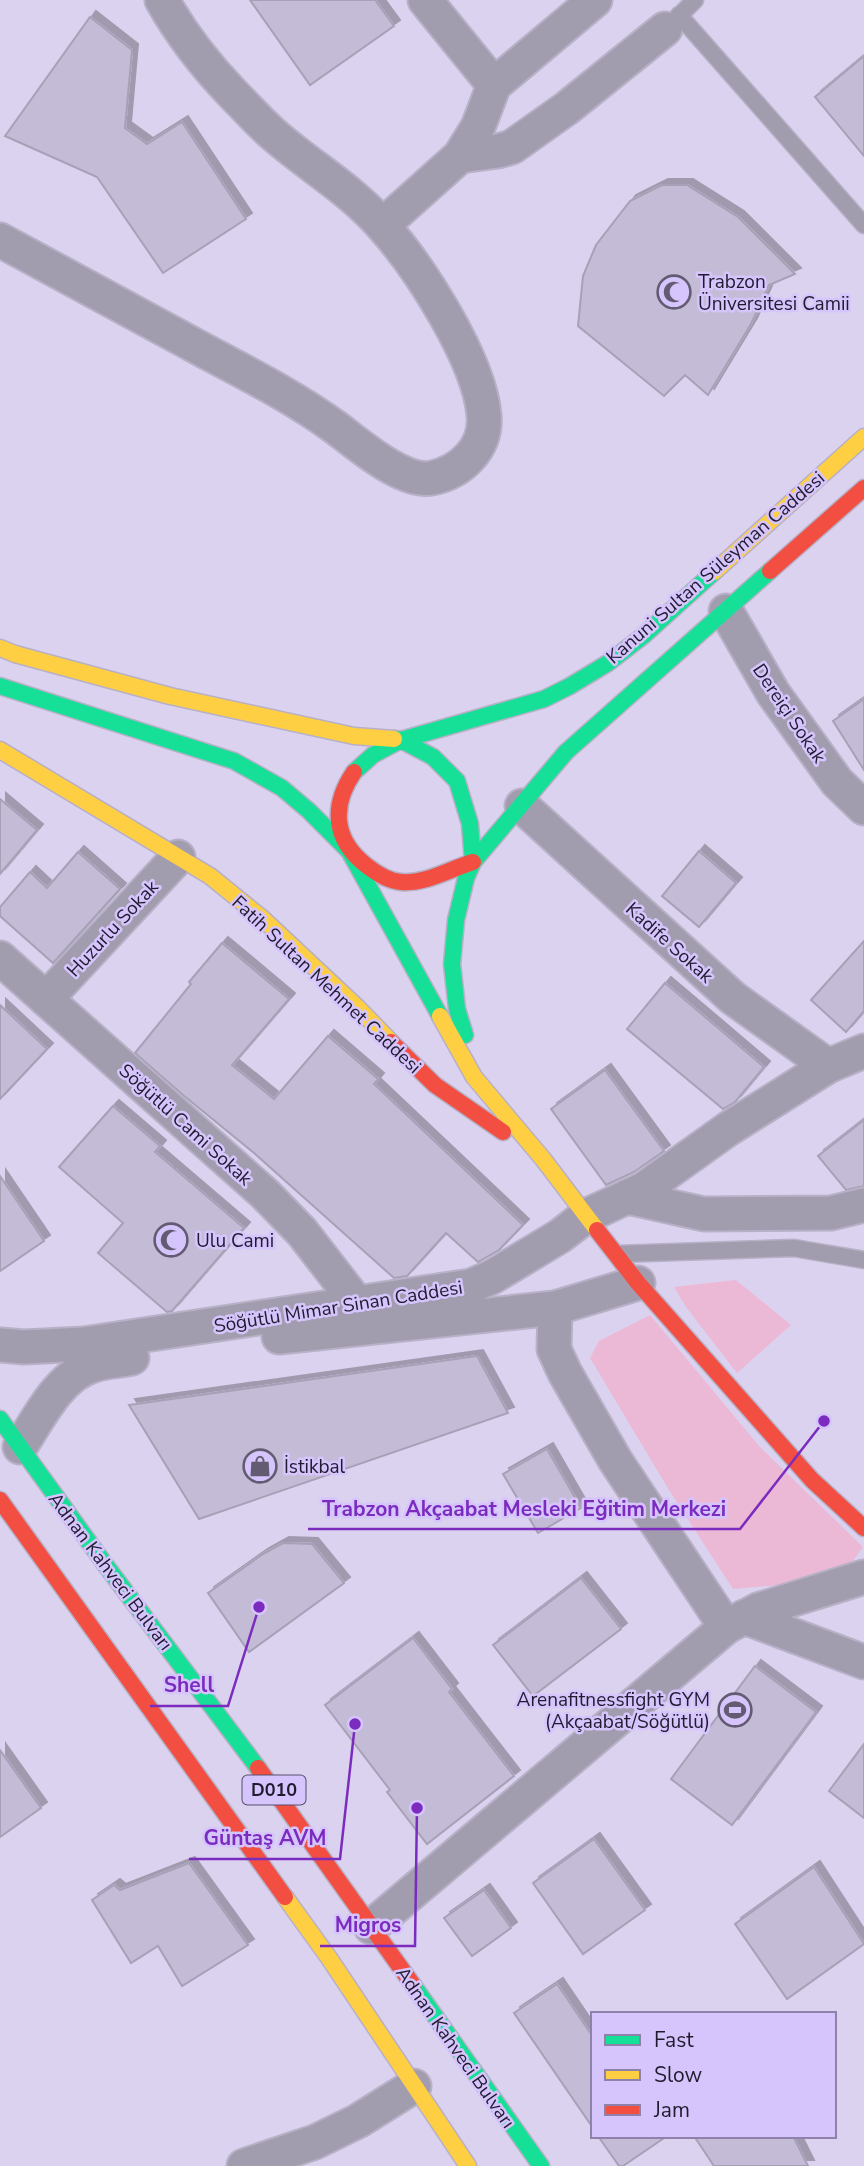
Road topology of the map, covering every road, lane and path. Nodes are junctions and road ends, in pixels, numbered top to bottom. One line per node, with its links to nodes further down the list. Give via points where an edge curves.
1 (162, 0): 9 (street, via 206,64 272,134 340,185)
2 (425, 0): 6 (street)
3 (595, 0): 6 (street)
4 (695, 0): 5 (lane)
5 (672, 22): 7 (street, via 568,108 512,147); 8 (lane)
6 (494, 85): 7 (street, via 478,127)
7 (460, 156): 9 (street)
8 (864, 225)
9 (383, 226): 10 (street, via 455,332 470,363 485,416 475,452 462,467 445,476 425,480 400,472 285,394)
10 (0, 240)
11 (864, 437): 16 (main road, Kanuni Sultan Süleyman Caddesi, via 608,663 544,699)
12 (864, 488): 13 (main road, Kanuni Sultan Süleyman Caddesi)
13 (726, 611): 18 (main road, Kanuni Sultan Süleyman Caddesi, via 566,752); 19 (street, Dereiçi Sokak, via 773,693 837,782)
14 (0, 648): 16 (main road, Fatih Sultan Mehmet Caddesi, via 170,696 354,736)
15 (0, 685): 20 (main road, Fatih Sultan Mehmet Caddesi, via 234,761 282,788)
16 (401, 740): 20 (main road, Fatih Sultan Mehmet Caddesi, via 363,762 340,796 338,831); 22 (main road, Fatih Sultan Mehmet Caddesi, via 433,758 457,780 470,824)
17 (1, 752): 21 (main road, Fatih Sultan Mehmet Caddesi)
18 (522, 806): 22 (main road, Kanuni Sultan Süleyman Caddesi); 26 (street, Kadife Sokak, via 733,998)
19 (864, 808)
20 (349, 851): 22 (main road, Fatih Sultan Mehmet Caddesi, via 376,873 398,882 419,881); 27 (main road, Fatih Sultan Mehmet Caddesi, via 474,1077)
21 (178, 856): 24 (street, Huzurlu Sokak); 28 (main road, Fatih Sultan Mehmet Caddesi, via 263,919 435,1085)
22 (473, 862): 27 (main road, Fatih Sultan Mehmet Caddesi, via 456,920 453,991 466,1037)
23 (0, 958): 24 (street, Söğütlü Cami Sokak)
24 (46, 999): 35 (street, Söğütlü Cami Sokak, via 265,1194 302,1232)
25 (864, 1051): 26 (street, Söğütlü Mimar Sinan Caddesi)
26 (828, 1066): 29 (street, Söğütlü Mimar Sinan Caddesi)
27 (507, 1118): 28 (main road, Fatih Sultan Mehmet Caddesi)
28 (543, 1159): 31 (main road, Fatih Sultan Mehmet Caddesi)
29 (627, 1197): 30 (street, via 704,1214 831,1213); 31 (street, Söğütlü Mimar Sinan Caddesi)
30 (864, 1205)
31 (586, 1216): 32 (main road, Fatih Sultan Mehmet Caddesi); 35 (street, Söğütlü Mimar Sinan Caddesi, via 537,1250 471,1286)
32 (616, 1254): 33 (lane, via 794,1248); 34 (main road, Fatih Sultan Mehmet Caddesi)
33 (864, 1260)
34 (638, 1283): 36 (street, Söğütlü Mimar Sinan Caddesi); 41 (main road, Fatih Sultan Mehmet Caddesi, via 812,1480)
35 (357, 1304): 37 (street, Söğütlü Mimar Sinan Caddesi, via 84,1344)
36 (555, 1308): 39 (street, Söğütlü Mimar Sinan Caddesi, via 293,1335 93,1365 72,1376); 43 (street, via 554,1349 615,1461)
37 (0, 1345)
38 (0, 1419): 39 (main road, Adnan Kahveci Bulvarı / D010)
39 (20, 1447): 45 (main road, Adnan Kahveci Bulvarı / D010)
40 (0, 1500): 46 (main road, D010, via 329,1958)
41 (864, 1528)
42 (864, 1577): 43 (street, via 758,1610)
43 (735, 1622): 44 (street); 45 (street)
44 (864, 1662)
45 (371, 1927): 49 (main road, Adnan Kahveci Bulvarı / D010)
46 (414, 2086): 47 (street, via 315,2142); 48 (main road, D010)
47 (244, 2166)
48 (468, 2166)
49 (541, 2166)

